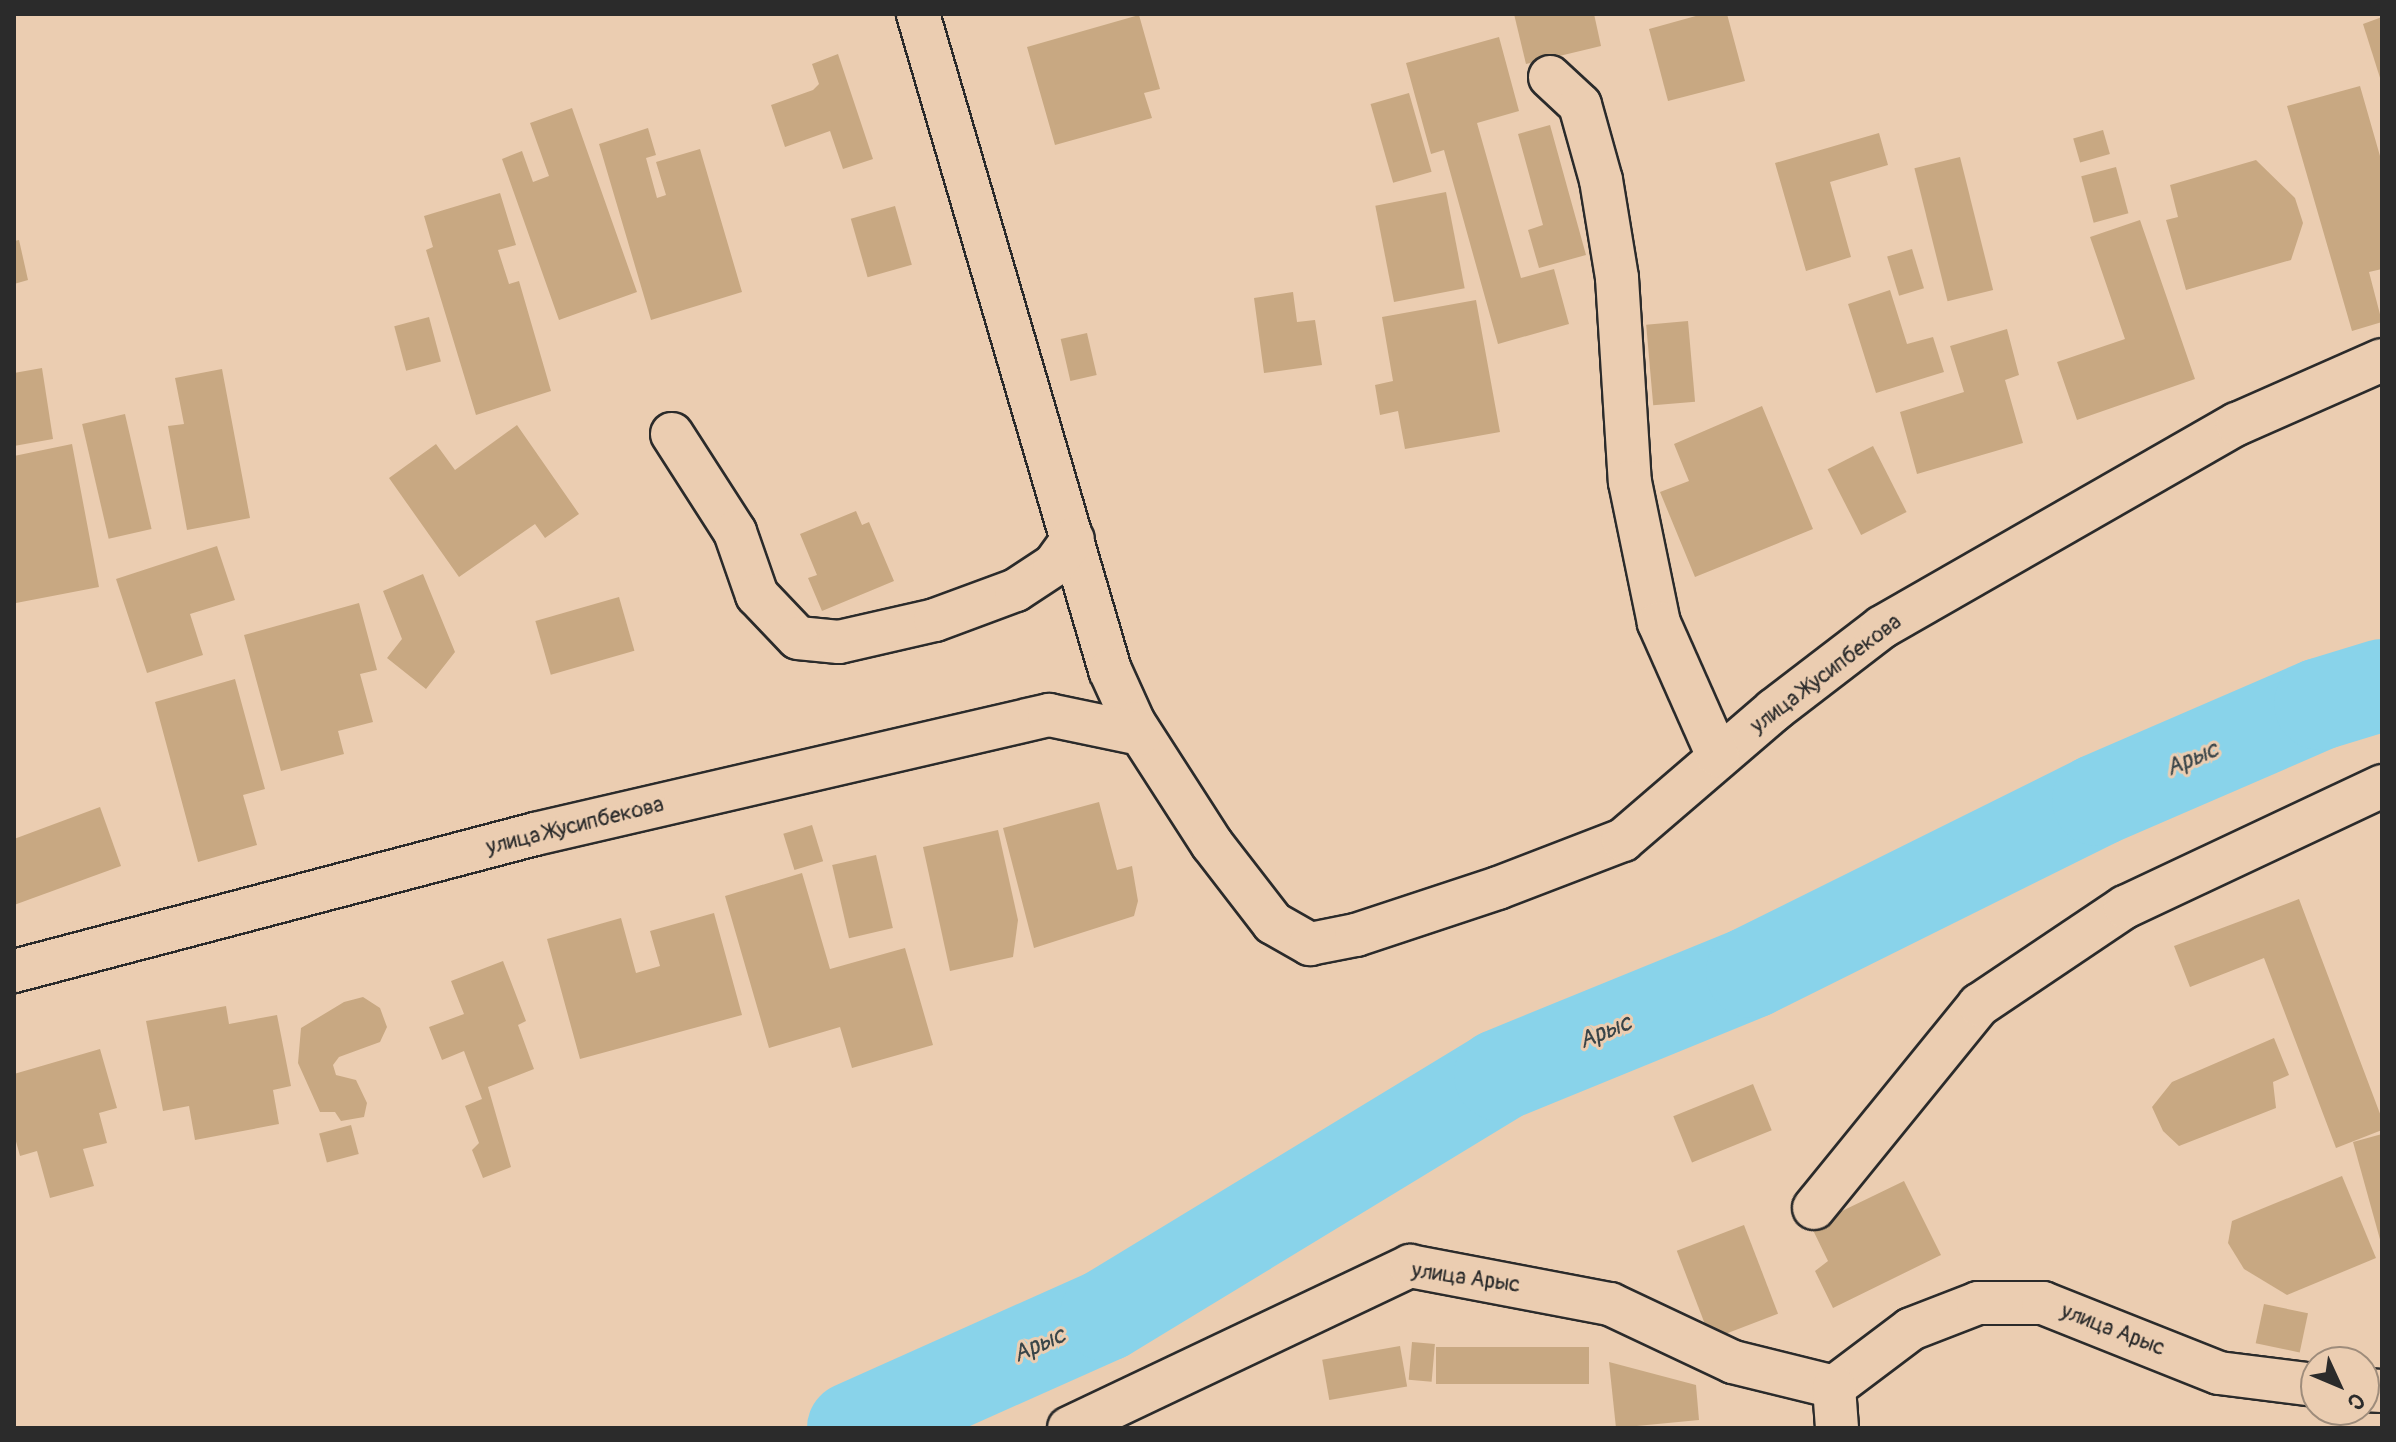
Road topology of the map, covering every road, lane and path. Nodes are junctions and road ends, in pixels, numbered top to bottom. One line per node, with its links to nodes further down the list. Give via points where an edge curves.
1 (918, 14): 5 (street)
2 (1550, 77): 9 (street, via 1580,105 1601,180 1617,278 1630,482 1659,623)
3 (2382, 360): 9 (street, улица Жусипбекова, via 2237,424 1882,627)
4 (672, 434): 5 (street, via 735,532 757,595 798,638 839,642 935,620 1016,590 1054,565)
5 (1073, 539): 6 (street)
6 (1106, 656): 7 (street); 8 (street)
7 (1049, 715): 8 (street, улица Жусипбекова); 11 (street, улица Жусипбекова)
8 (1140, 734): 9 (street, улица Жусипбекова, via 1212,844 1273,923 1310,944 1456,902 1623,840)
9 (1718, 756)
10 (2382, 786): 12 (street, via 2125,907 1979,1005)
11 (17, 962)
12 (1814, 1208)
13 (2300, 1383): 14 (street, улица Арыс, via 2219,1373 2043,1303 1978,1303 1911,1329)
14 (1834, 1387): 15 (street, улица Арыс, via 1733,1362 1610,1304 1410,1266); 16 (street)
15 (1069, 1428)
16 (1837, 1428)

